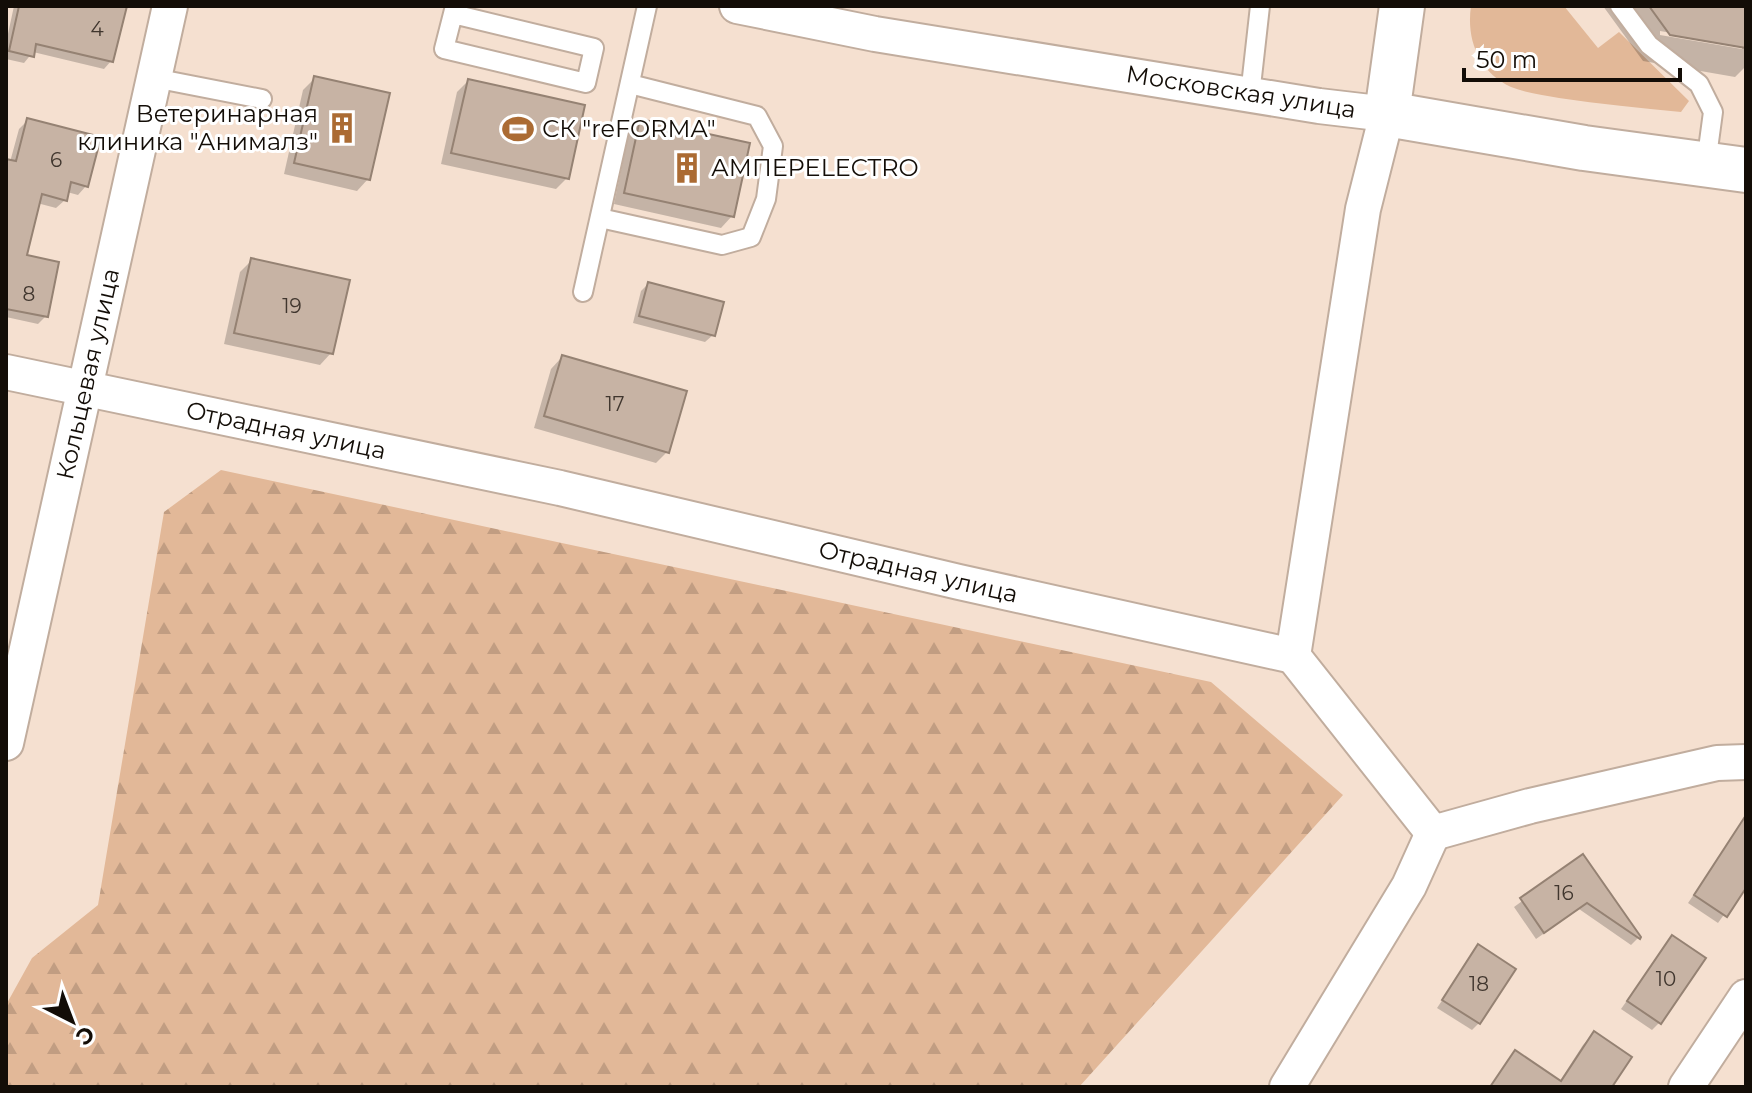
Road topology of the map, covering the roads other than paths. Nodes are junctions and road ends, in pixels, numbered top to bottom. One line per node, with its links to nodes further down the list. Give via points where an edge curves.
1 (170, 6): 9 (street, Кольцевая улица)
2 (647, 6): 10 (lane)
3 (737, 6): 8 (street, Московская улица)
4 (1260, 6): 11 (lane)
5 (1402, 6): 13 (main road)
6 (1620, 6): 14 (lane, via 1649,45 1699,84 1713,112)
7 (454, 10): 7 (lane, via 594,48 586,83 444,49)
8 (877, 20): 11 (street, Московская улица)
9 (154, 78): 12 (lane); 18 (street, Кольцевая улица)
10 (630, 84): 15 (lane); 15 (lane, via 757,116 773,146 766,199 751,237 722,245)
11 (1250, 95): 13 (street, Московская улица)
12 (262, 99)
13 (1387, 114): 14 (main road, Московская улица); 19 (street, via 1363,209)
14 (1726, 167)
15 (600, 218): 16 (lane)
16 (583, 292)
17 (6, 372): 18 (street, Отрадная улица)
18 (84, 389): 19 (street, Отрадная улица, via 560,488); 20 (street, Кольцевая улица)
19 (1293, 656): 22 (street)
20 (6, 743)
21 (1746, 762): 22 (street, via 1530,806)
22 (1433, 833): 24 (street, via 1409,886)
23 (1746, 997): 25 (street)
24 (1287, 1087)
25 (1686, 1087)

